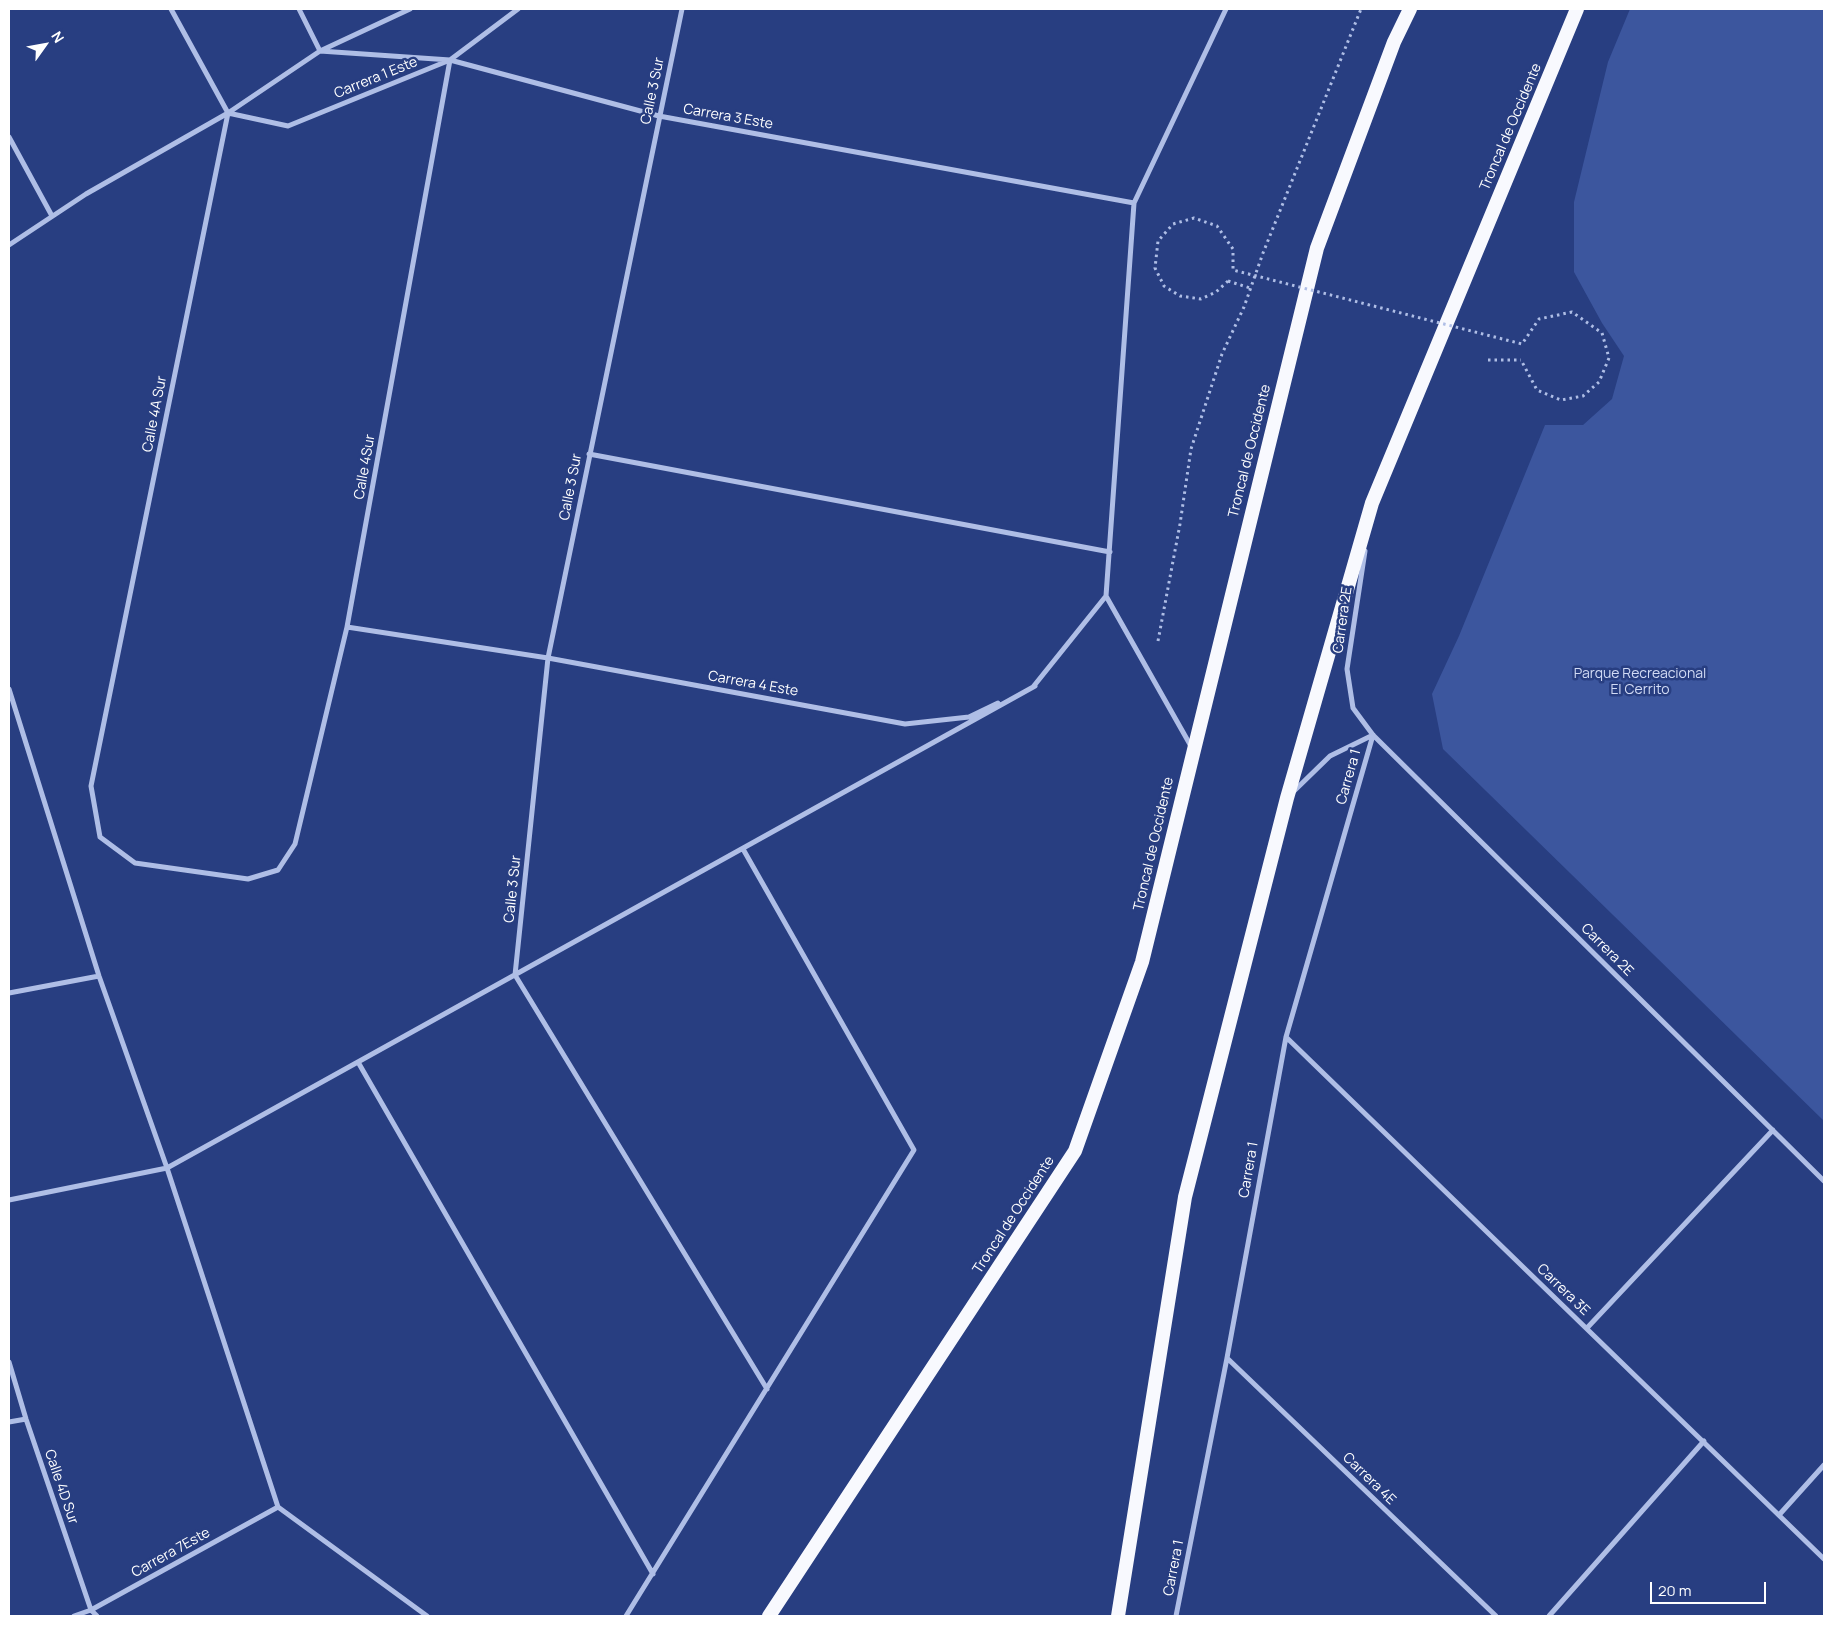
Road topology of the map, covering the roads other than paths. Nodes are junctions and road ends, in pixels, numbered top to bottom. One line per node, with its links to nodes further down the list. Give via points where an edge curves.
1 (171, 9): 11 (street)
2 (299, 9): 9 (street)
3 (410, 9): 9 (street)
4 (518, 9): 10 (street, Carrera 1 Este)
5 (682, 9): 12 (street, Calle 3 Sur)
6 (1224, 9): 14 (street)
7 (1410, 9): 26 (highway, Troncal de Occidente, via 1394,42 1317,248)
8 (1577, 9): 18 (highway, Troncal de Occidente)
9 (320, 51): 10 (street, Carrera 3 Este); 11 (street)
10 (450, 60): 11 (street, Carrera 1 Este, via 288,126); 12 (street, Carrera 3 Este); 21 (street, Calle 4Sur)
11 (228, 113): 15 (street); 29 (street, Calle 4A Sur, via 91,786 100,837 135,863 248,879)
12 (659, 116): 14 (street, Carrera 3 Este); 17 (street, Calle 3 Sur)
13 (9, 138): 15 (street)
14 (1134, 203): 19 (street)
15 (52, 216): 16 (street)
16 (9, 245)
17 (589, 454): 19 (street); 22 (street, Calle 3 Sur)
18 (1372, 503): 25 (street, Carrera 2E, via 1347,669 1353,708); 27 (highway, Troncal de Occidente)
19 (1110, 552): 20 (street)
20 (1106, 596): 23 (street, Carrera 4 Este); 26 (street)
21 (347, 627): 22 (street, Carrera 4 Este); 29 (street, Calle 4Sur, via 295,844)
22 (548, 658): 23 (street, Carrera 4 Este, via 905,724 969,717); 30 (street, Calle 3 Sur)
23 (1034, 686): 28 (street)
24 (9, 689): 31 (street)
25 (1373, 735): 27 (street, via 1330,756); 33 (street, Carrera 1); 35 (street, Carrera 2E)
26 (1193, 750): 56 (highway, Troncal de Occidente, via 1142,962 1076,1150)
27 (1287, 798): 57 (highway, Troncal de Occidente, via 1185,1197)
28 (743, 848): 30 (street); 42 (street, via 914,1150)
29 (278, 870)
30 (515, 975): 34 (street); 42 (street)
31 (99, 976): 32 (street); 36 (street)
32 (9, 993)
33 (1286, 1036): 39 (street, Carrera 3E); 40 (street, Carrera 1)
34 (358, 1062): 36 (street); 50 (street)
35 (1772, 1130): 37 (street, Carrera 2E); 39 (street)
36 (167, 1168): 38 (street); 47 (street)
37 (1824, 1181)
38 (9, 1200)
39 (1587, 1328): 45 (street, Carrera 3E)
40 (1226, 1358): 58 (street, Carrera 1); 59 (street, Carrera 4E)
41 (9, 1362): 43 (street, Calle 4D Sur)
42 (767, 1389): 50 (street)
43 (26, 1419): 44 (street); 51 (street, Calle 4D Sur)
44 (9, 1422)
45 (1704, 1441): 48 (street, Carrera 3E); 60 (street)
46 (1824, 1465): 48 (street)
47 (278, 1507): 51 (street, Carrera 7Este); 54 (street)
48 (1779, 1515): 49 (street, Carrera 3E)
49 (1824, 1559)
50 (653, 1574): 55 (street)
51 (90, 1610): 52 (street, Carrera 7Este); 53 (street)
52 (74, 1616)
53 (97, 1616)
54 (427, 1616)
55 (626, 1616)
56 (768, 1616)
57 (1118, 1616)
58 (1176, 1616)
59 (1496, 1616)
60 (1549, 1616)

